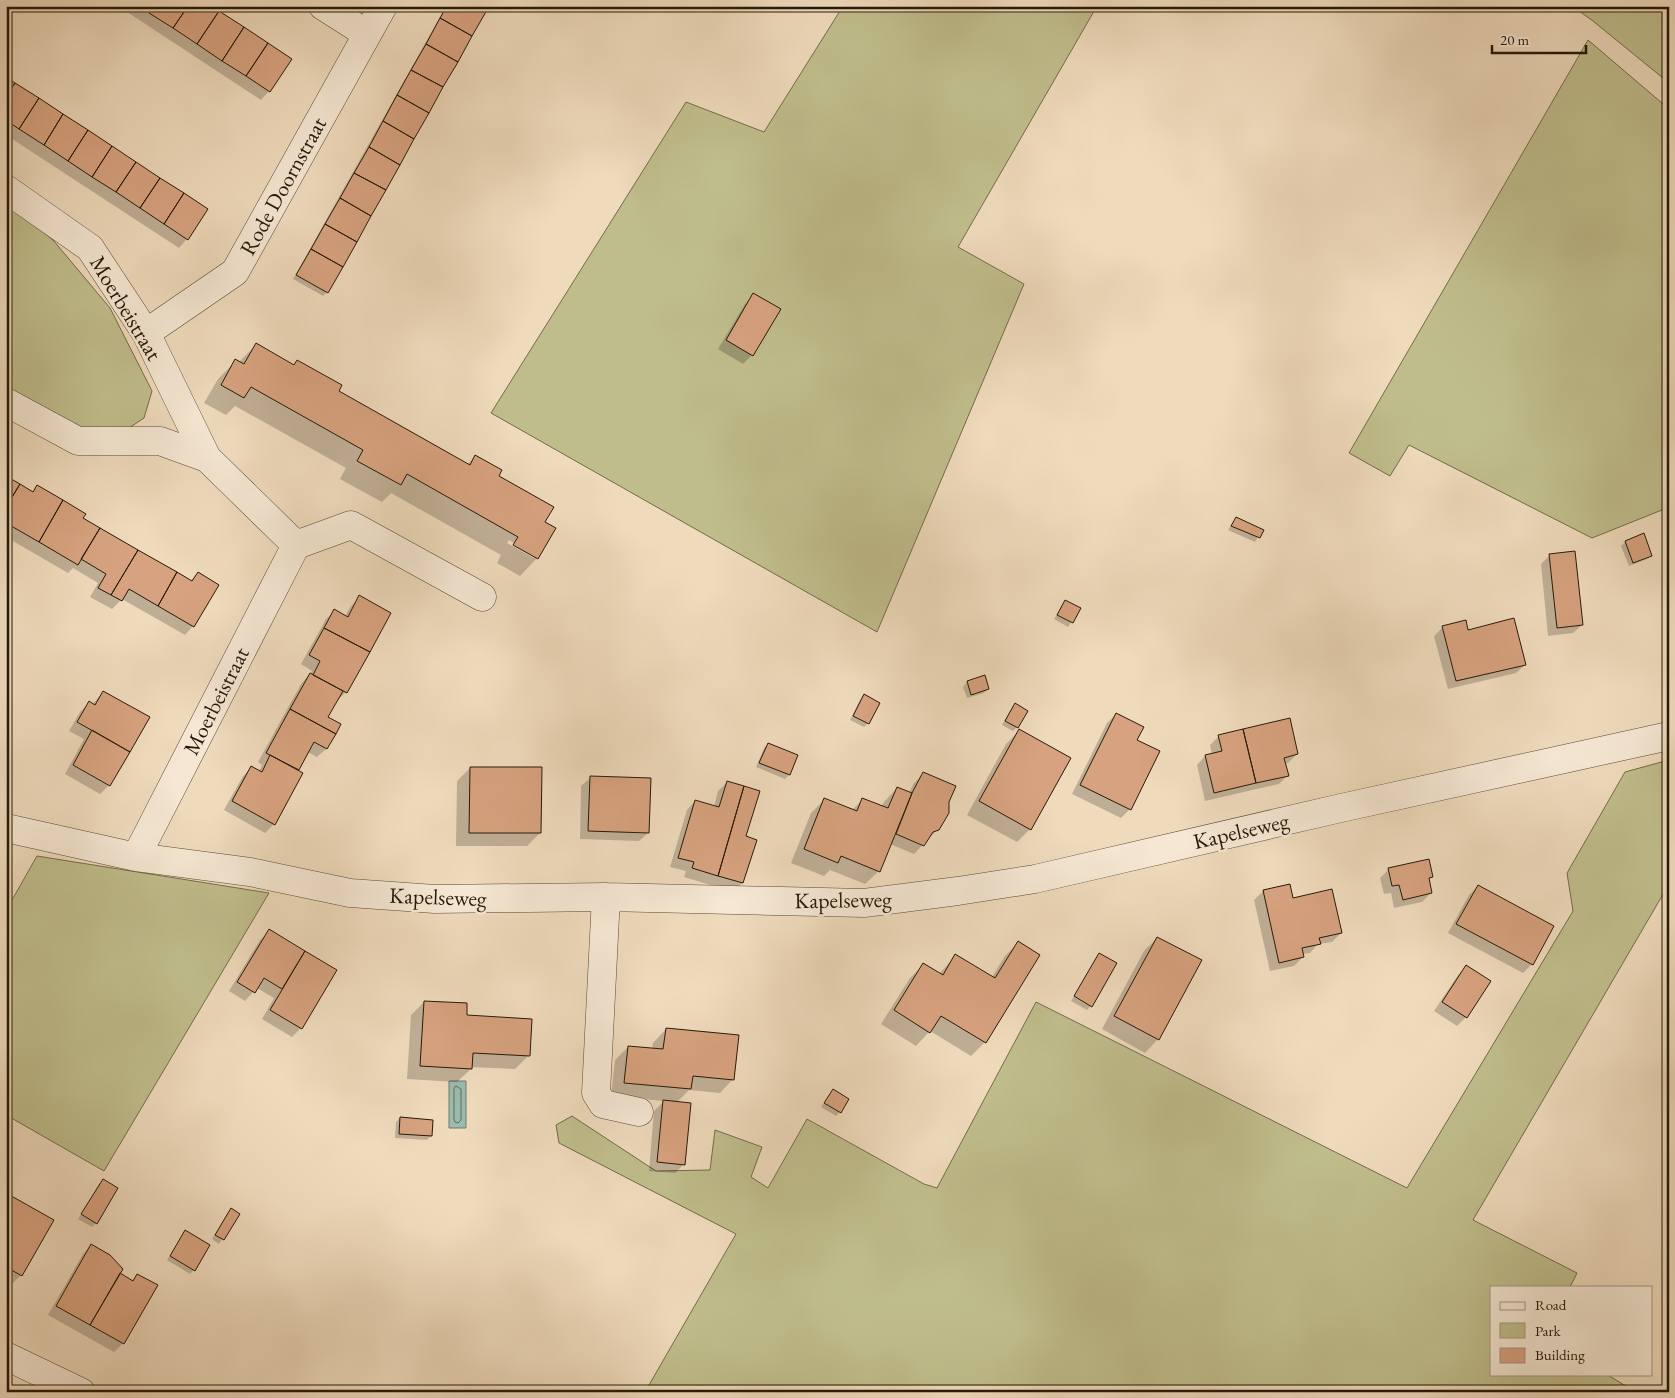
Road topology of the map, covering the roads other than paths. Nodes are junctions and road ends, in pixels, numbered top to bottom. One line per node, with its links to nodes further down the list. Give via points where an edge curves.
1 (323, 6): 3 (street)
2 (383, 6): 3 (street, Rode Doornstraat)
3 (367, 34): 5 (street, Rode Doornstraat, via 235,272)
4 (6, 190): 5 (street, Moerbeistraat, via 90,248)
5 (146, 333): 7 (street, Moerbeistraat)
6 (6, 402): 7 (street, Moerbeistraat, via 78,441 160,441)
7 (207, 458): 8 (street, Moerbeistraat)
8 (296, 545): 9 (street, via 351,525); 12 (street, Moerbeistraat)
9 (482, 597)
10 (1669, 736): 13 (street, Kapelseweg, via 1035,879 958,892 864,903)
11 (6, 828): 12 (street, Kapelseweg)
12 (136, 857): 13 (street, Kapelseweg, via 250,872 350,893 435,900)
13 (606, 897): 14 (street, via 596,1093 603,1104)
14 (640, 1112)
15 (6, 1356): 16 (street)
16 (81, 1392)

